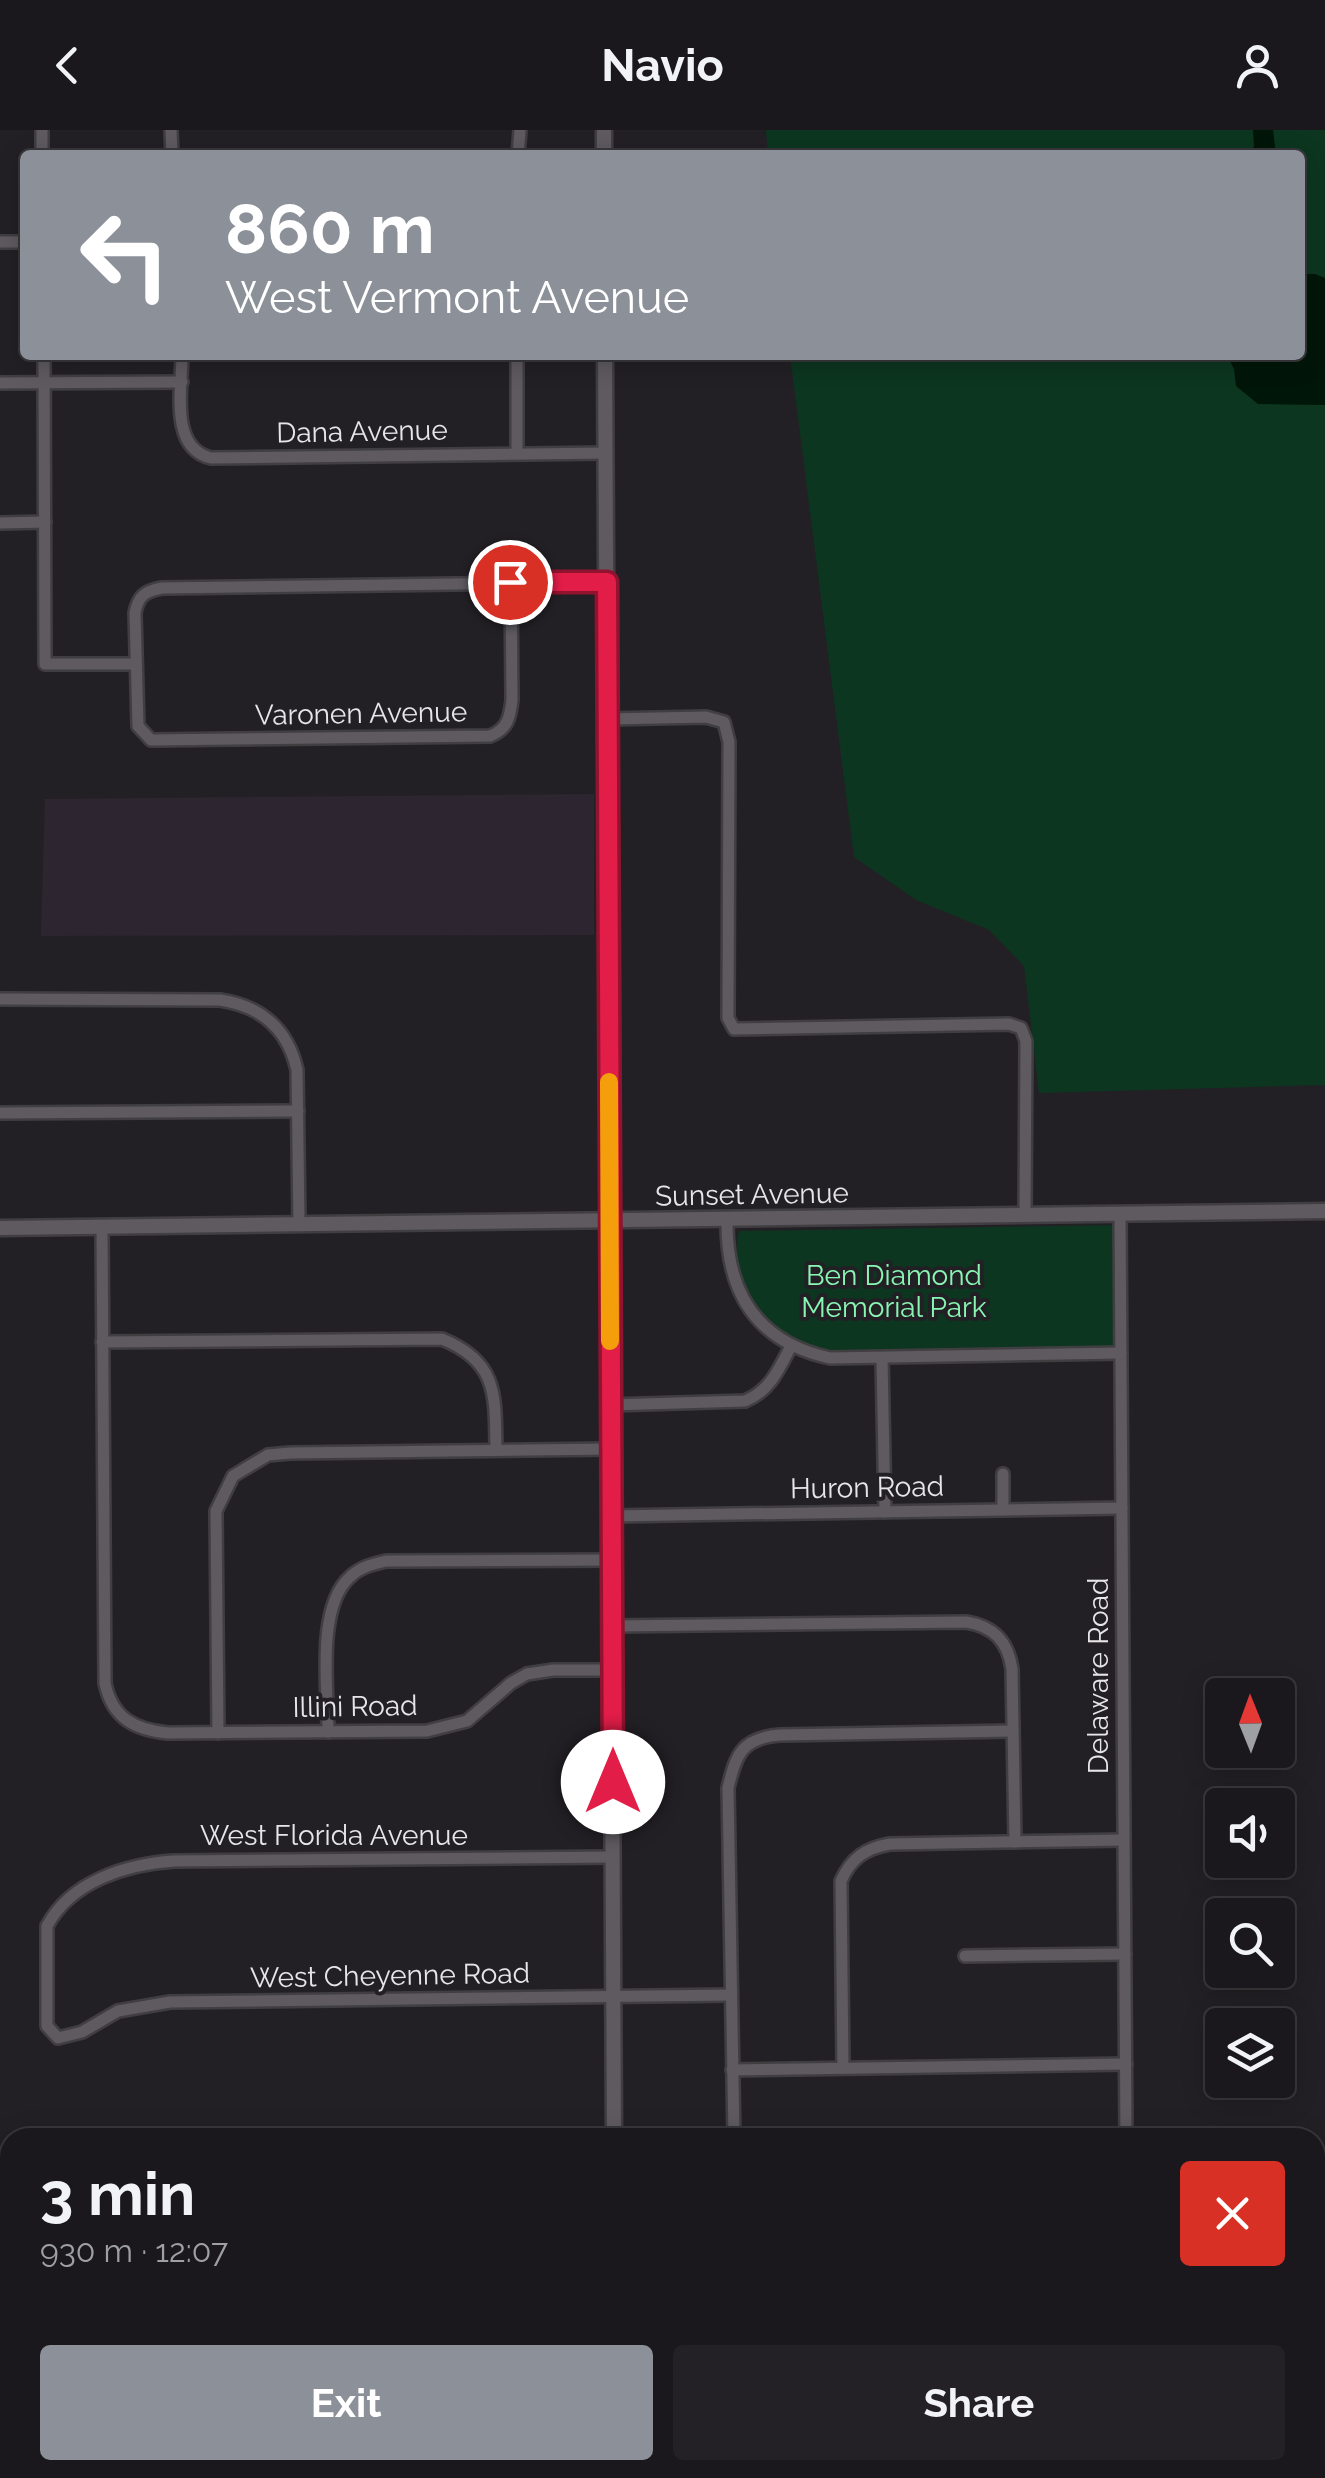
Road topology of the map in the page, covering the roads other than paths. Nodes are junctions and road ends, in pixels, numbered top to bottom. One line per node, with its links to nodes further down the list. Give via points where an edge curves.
1 (44, 360): 7 (street)
2 (182, 360): 5 (street)
3 (517, 360): 9 (street)
4 (606, 360): 8 (street)
5 (182, 382): 7 (street); 9 (street, Dana Avenue, via 186,442 210,458)
6 (0, 383): 7 (street)
7 (44, 383): 10 (street)
8 (606, 453): 9 (street, Dana Avenue); 13 (street)
9 (518, 454)
10 (44, 522): 11 (street); 14 (street, via 45,664)
11 (0, 523)
12 (510, 582): 13 (street); 14 (street, Varonen Avenue, via 150,590 135,613); 14 (street, Varonen Avenue, via 510,716 490,736 151,740 138,726)
13 (607, 582): 15 (street)
14 (136, 664)
15 (608, 720): 21 (street, via 724,722 728,1018 734,1029 1017,1025 1024,1032); 23 (street)
16 (0, 998): 17 (street, via 240,1003 271,1020 294,1052)
17 (298, 1111): 18 (street); 24 (street)
18 (0, 1114)
19 (1325, 1211): 20 (street, Sunset Avenue)
20 (1120, 1214): 21 (street, Sunset Avenue); 29 (street, Delaware Road)
21 (1024, 1215): 22 (street, Sunset Avenue)
22 (728, 1220): 23 (street, Sunset Avenue); 28 (street, via 736,1289)
23 (609, 1221): 24 (street, Sunset Avenue); 31 (street)
24 (299, 1224): 25 (street, Sunset Avenue)
25 (102, 1227): 26 (street, Sunset Avenue); 27 (street)
26 (0, 1228)
27 (102, 1342): 33 (street, via 442,1339 469,1353 488,1376 495,1391); 44 (street, Illini Road, via 106,1683 113,1707 138,1729)
28 (791, 1346): 30 (street, via 830,1358); 31 (street, via 767,1386 745,1401)
29 (1121, 1353): 30 (street); 35 (street, Delaware Road)
30 (882, 1358): 37 (street)
31 (610, 1405): 32 (street)
32 (611, 1449): 33 (street); 38 (street)
33 (496, 1450): 44 (street, via 268,1455 248,1464 225,1488 216,1511)
34 (1003, 1474): 36 (street)
35 (1122, 1508): 36 (street, Huron Road); 45 (street, Delaware Road)
36 (1003, 1510): 37 (street, Huron Road)
37 (885, 1512): 38 (street, Huron Road)
38 (612, 1516): 39 (street)
39 (612, 1560): 40 (street); 43 (street, via 366,1566 350,1577 330,1611)
40 (613, 1626): 41 (street); 42 (street, via 966,1622 988,1628 1006,1645)
41 (613, 1670): 43 (street, Illini Road, via 527,1674 467,1721 446,1728); 47 (street)
42 (1014, 1731): 46 (street); 50 (street, via 780,1735 738,1753 728,1788)
43 (328, 1732): 44 (street, Illini Road)
44 (218, 1733)
45 (1124, 1840): 46 (street); 48 (street, Delaware Road)
46 (1015, 1842): 54 (street, via 873,1846 848,1866 841,1881)
47 (613, 1858): 51 (street); 52 (street, West Florida Avenue, via 128,1866 54,1913 45,1939 45,2014)
48 (1125, 1954): 49 (street); 53 (street, Delaware Road)
49 (965, 1956)
50 (731, 1996): 51 (street, West Cheyenne Road); 55 (street)
51 (613, 1997): 52 (street, West Cheyenne Road, via 170,2002 118,2011); 56 (street)
52 (58, 2038)
53 (1126, 2064): 54 (street); 58 (street, Delaware Road)
54 (844, 2068): 55 (street)
55 (732, 2070): 57 (street)
56 (614, 2128)
57 (734, 2128)
58 (1126, 2128)

